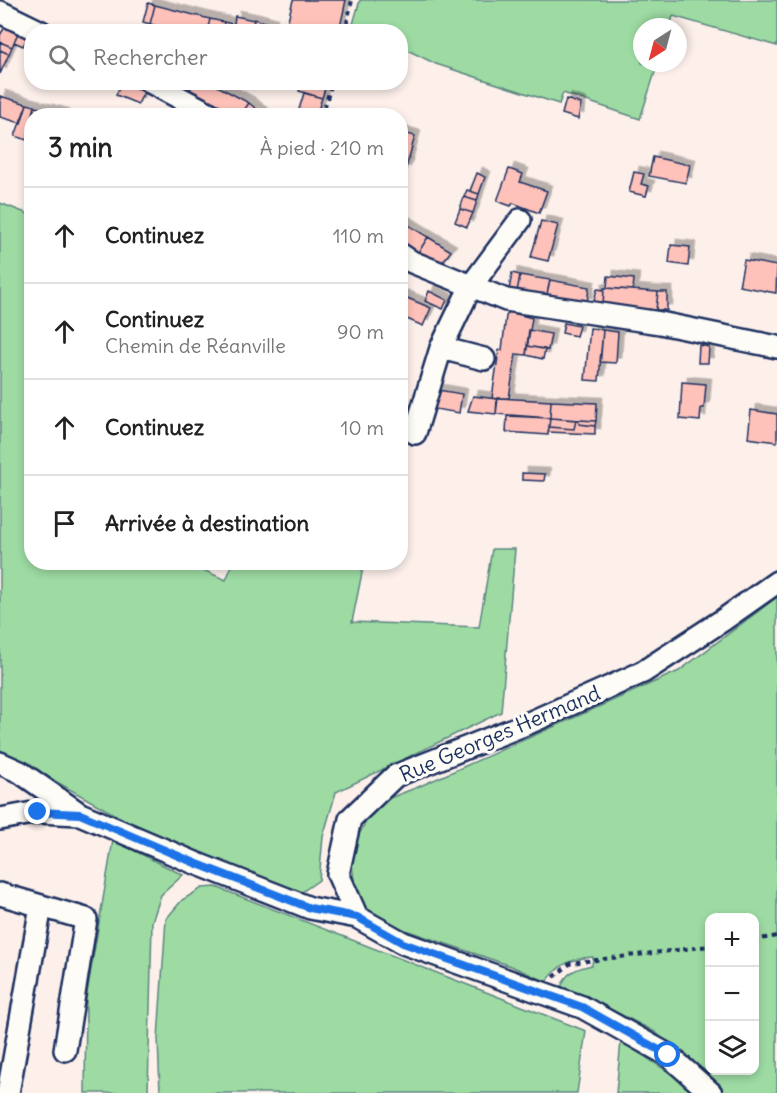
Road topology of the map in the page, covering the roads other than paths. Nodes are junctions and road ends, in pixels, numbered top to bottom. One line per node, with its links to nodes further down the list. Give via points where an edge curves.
1 (0, 12): 2 (street)
2 (25, 24)
3 (165, 90): 4 (street)
4 (199, 108)
5 (520, 219): 7 (street)
6 (408, 259): 7 (street)
7 (471, 286): 8 (street, via 506,300 660,323); 9 (street)
8 (777, 347)
9 (441, 348): 10 (street); 11 (street)
10 (484, 359)
11 (416, 433)
12 (777, 582): 18 (street, Rue Georges Hermand, via 643,672 395,776 350,819 339,874)
13 (0, 762): 14 (street)
14 (80, 814): 15 (street, via 38,812); 18 (street, via 310,908)
15 (0, 819)
16 (0, 894): 17 (street)
17 (41, 906): 19 (street, via 86,919); 20 (street)
18 (357, 917): 21 (street, via 403,943 582,1007 668,1055)
19 (65, 1050)
20 (8, 1093)
21 (711, 1093)

